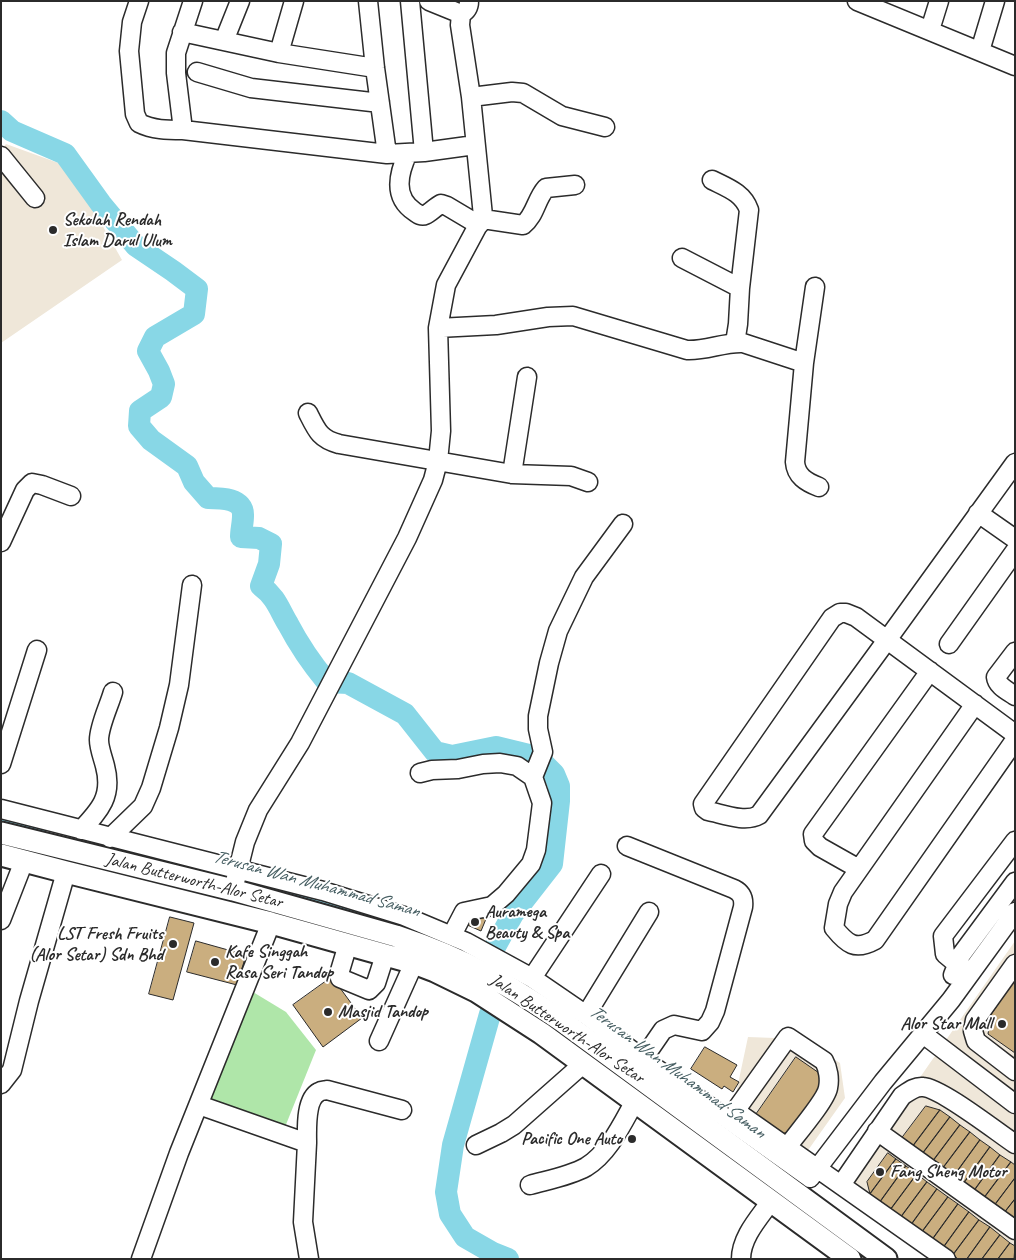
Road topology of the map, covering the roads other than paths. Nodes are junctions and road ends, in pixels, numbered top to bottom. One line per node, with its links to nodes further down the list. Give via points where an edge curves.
1 (139, 1): 24 (street, via 132,22 129,51 135,114 139,123 153,129)
2 (193, 1): 14 (street)
3 (240, 1): 15 (street)
4 (294, 1): 17 (street)
5 (368, 1): 19 (street)
6 (410, 1): 26 (street)
7 (429, 1): 12 (street)
8 (857, 1): 11 (street)
9 (939, 1): 13 (street)
10 (995, 1): 16 (street)
11 (878, 5): 13 (street)
12 (465, 8): 21 (street, via 460,26)
13 (930, 30): 16 (street)
14 (182, 32): 15 (street); 24 (street, via 176,53 176,73)
15 (224, 41): 17 (street)
16 (980, 51): 18 (street)
17 (278, 53): 19 (street)
18 (1015, 66)
19 (375, 68): 22 (street)
20 (197, 72): 22 (street, via 251,88)
21 (471, 97): 23 (street, via 512,92 523,94 562,116); 25 (street)
22 (380, 103): 27 (street)
23 (605, 127)
24 (183, 130): 27 (street)
25 (475, 145): 26 (street); 32 (street)
26 (416, 152): 27 (street); 32 (street, via 400,169 398,185 412,210 422,216 441,204)
27 (387, 154)
28 (1, 156): 31 (street)
29 (712, 180): 35 (street, via 740,195 749,210)
30 (575, 185): 32 (street, via 546,188 523,225)
31 (34, 198)
32 (481, 222): 36 (street, via 446,285)
33 (682, 258): 35 (street)
34 (814, 286): 38 (street)
35 (740, 288): 37 (street)
36 (438, 328): 37 (street, via 496,325 559,315 585,319 687,350); 41 (street, via 441,431)
37 (735, 343): 38 (street)
38 (804, 363): 45 (street, via 795,462 800,476)
39 (527, 377): 43 (street)
40 (308, 413): 41 (street, via 314,426 327,440)
41 (438, 461): 43 (street); 74 (street, via 433,480 406,538 341,665 300,743 258,810)
42 (1015, 463): 47 (street)
43 (512, 474): 44 (street, via 571,476)
44 (588, 482)
45 (819, 487)
46 (71, 496): 50 (street, via 32,484 25,490)
47 (978, 513): 49 (street); 53 (street)
48 (623, 524): 65 (street, via 584,577 558,631 538,716 544,752)
49 (1015, 540)
50 (1, 542)
51 (1015, 551): 54 (street)
52 (192, 585): 69 (street, via 179,685 151,788 143,806)
53 (887, 640): 53 (street, via 765,808 754,818 746,819 704,808 704,801 832,618 840,613 851,615); 57 (street)
54 (949, 644)
55 (38, 650): 63 (street)
56 (1015, 652): 59 (street, via 996,677 996,681)
57 (930, 671): 60 (street); 75 (street, via 813,834 814,841 820,846)
58 (113, 692): 67 (street, via 99,742 108,788 95,816)
59 (1015, 696)
60 (975, 704): 61 (street); 75 (street)
61 (1015, 734)
62 (1015, 740): 75 (street, via 875,940 864,946 849,944 834,928 843,892)
63 (1, 764)
64 (420, 773): 65 (street, via 500,763 517,766)
65 (534, 775): 84 (street, via 542,803 531,864 492,906 464,912)
66 (1, 809): 67 (street)
67 (81, 830): 69 (street)
68 (1, 833): 79 (main road, Jalan Butterworth-Alor Setar)
69 (110, 838): 74 (street)
70 (1015, 841): 88 (street, via 943,936 945,954)
71 (627, 846): 95 (street, via 734,889 744,900 710,1022 702,1031 674,1026 663,1030)
72 (1, 855): 73 (main road, Jalan Butterworth-Alor Setar)
73 (24, 861): 76 (main road, Jalan Butterworth-Alor Setar); 82 (street)
74 (238, 869): 79 (street); 84 (street, via 368,904)
75 (859, 869)
76 (66, 872): 83 (main road, Jalan Butterworth-Alor Setar); 99 (street, via 28,1001 12,1070)
77 (600, 874): 90 (street)
78 (1015, 882): 88 (street)
79 (233, 890): 111 (main road, Jalan Butterworth-Alor Setar, via 421,944 484,973)
80 (649, 912): 92 (street)
81 (1015, 912): 91 (street)
82 (1, 920)
83 (271, 923): 85 (main road, Jalan Butterworth-Alor Setar); 103 (street)
84 (452, 935): 90 (street)
85 (348, 944): 86 (main road, Jalan Butterworth-Alor Setar); 86 (street, via 340,978 369,990 376,984)
86 (386, 955): 87 (main road, Jalan Butterworth-Alor Setar)
87 (414, 963): 94 (street); 96 (main road, Jalan Butterworth-Alor Setar, via 476,991)
88 (957, 964): 91 (street)
89 (1015, 964): 97 (street, via 975,1020 973,1031 976,1041)
90 (532, 978): 92 (street)
91 (951, 992): 93 (street)
92 (586, 1015): 95 (street)
93 (923, 1034): 98 (street); 102 (street)
94 (379, 1041)
95 (643, 1059): 105 (street)
96 (583, 1064): 101 (main road, Jalan Butterworth-Alor Setar); 109 (street, via 514,1125)
97 (1015, 1071)
98 (883, 1082): 100 (street); 111 (street)
99 (1, 1084)
100 (902, 1096): 106 (street); 108 (street, via 922,1086 937,1090)
101 (635, 1102): 112 (street, via 599,1157 586,1167); 114 (main road, Jalan Butterworth-Alor Setar)
102 (1015, 1104)
103 (199, 1105): 107 (street); 116 (street)
104 (402, 1110): 107 (street, via 327,1090 319,1092 307,1114)
105 (749, 1128): 110 (street); 110 (street, via 737,1112 738,1107 788,1037 824,1060 828,1089); 111 (street)
106 (877, 1131): 113 (street); 115 (street)
107 (306, 1143): 117 (street, via 303,1222)
108 (1015, 1144)
109 (476, 1145)
110 (787, 1147): 111 (street)
111 (809, 1181): 113 (street); 120 (main road, Jalan Butterworth-Alor Setar)
112 (530, 1185)
113 (841, 1185): 121 (street)
114 (771, 1201): 118 (street, via 745,1240); 119 (main road, Jalan Butterworth-Alor Setar)
115 (1015, 1230)
116 (141, 1259)
117 (309, 1259)
118 (741, 1259)
119 (850, 1259)
120 (886, 1259)
121 (946, 1259)

